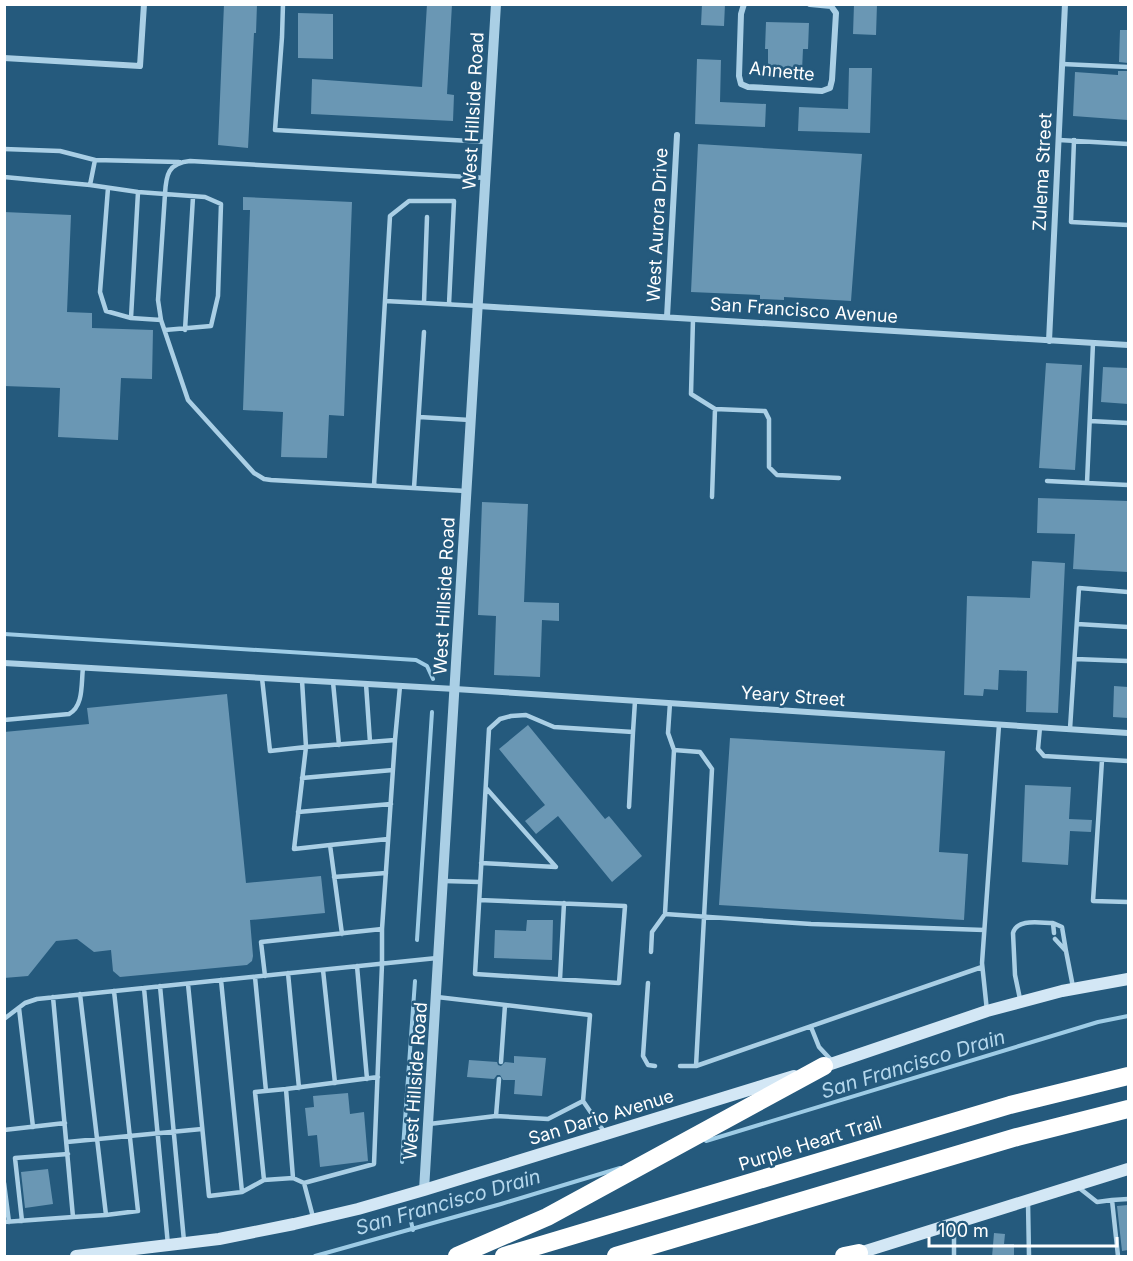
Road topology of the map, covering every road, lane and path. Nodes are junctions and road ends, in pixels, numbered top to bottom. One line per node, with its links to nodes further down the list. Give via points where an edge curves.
1 (144, 4): 7 (street, via 140,66)
2 (282, 4): 13 (lane, via 275,130)
3 (496, 4): 13 (street, West Hillside Road)
4 (744, 4): 5 (street, Annette, via 741,84 822,91 830,88 832,80 836,13 831,6)
5 (810, 4)
6 (1065, 4): 8 (street, Zulema Street)
7 (4, 58)
8 (1062, 64): 9 (lane); 11 (street, Zulema Street)
9 (1128, 67)
10 (677, 135): 31 (street, West Aurora Drive)
11 (1059, 140): 12 (lane); 38 (street, Zulema Street)
12 (1074, 140): 14 (lane); 26 (lane, via 1071,222)
13 (488, 142): 19 (street, West Hillside Road)
14 (1128, 144)
15 (4, 149): 16 (lane, via 60,152)
16 (95, 160): 17 (lane); 20 (lane)
17 (180, 162): 19 (lane); 23 (lane, via 169,170)
18 (4, 177): 20 (lane)
19 (486, 178): 30 (street, West Hillside Road)
20 (90, 185): 21 (lane)
21 (108, 188): 22 (lane); 32 (lane, via 100,292 106,311)
22 (138, 192): 23 (lane); 32 (lane)
23 (165, 194): 24 (lane); 34 (lane)
24 (193, 196): 36 (lane); 36 (lane, via 221,204 218,296 211,326)
25 (428, 217): 28 (lane)
26 (1128, 225)
27 (385, 301): 28 (lane); 29 (lane, via 390,216 410,201 454,201); 50 (lane)
28 (424, 303): 29 (lane)
29 (449, 304): 30 (lane)
30 (478, 306): 31 (street, San Francisco Avenue); 43 (street, West Hillside Road)
31 (667, 317): 33 (street, San Francisco Avenue)
32 (131, 318): 34 (lane)
33 (693, 319): 38 (street, San Francisco Avenue); 41 (lane, via 691,394)
34 (160, 320): 35 (lane)
35 (165, 330): 36 (lane); 50 (lane, via 188,400 254,473 271,480)
36 (185, 330)
37 (424, 332): 42 (lane)
38 (1049, 340): 39 (street, San Francisco Avenue)
39 (1093, 343): 40 (street, San Francisco Avenue); 44 (lane)
40 (1128, 345)
41 (715, 409): 46 (lane, via 765,411 769,419 769,468 777,475); 53 (lane)
42 (419, 417): 43 (lane); 51 (lane)
43 (471, 420): 52 (street, West Hillside Road)
44 (1090, 421): 45 (lane); 48 (lane)
45 (1128, 423)
46 (839, 478)
47 (1047, 481): 48 (lane)
48 (1088, 483): 49 (lane)
49 (1128, 485)
50 (374, 486): 51 (lane)
51 (414, 488): 52 (lane)
52 (467, 492): 66 (street, West Hillside Road)
53 (712, 497)
54 (1128, 591): 55 (lane, via 1079,588)
55 (1077, 624): 56 (lane); 57 (lane)
56 (1128, 627)
57 (1075, 659): 58 (lane); 72 (lane)
58 (1128, 661)
59 (4, 663): 60 (street, Yeary Street)
60 (83, 668): 61 (street, Yeary Street); 69 (lane, via 80,699 73,712)
61 (262, 678): 62 (street, Yeary Street); 78 (lane, via 270,751)
62 (302, 680): 63 (street, Yeary Street); 78 (lane)
63 (333, 682): 64 (street, Yeary Street); 77 (lane)
64 (366, 684): 65 (street, Yeary Street); 76 (lane)
65 (400, 686): 66 (street, Yeary Street); 75 (lane)
66 (456, 689): 67 (street, Yeary Street); 93 (street, West Hillside Road)
67 (635, 701): 68 (street, Yeary Street); 73 (lane)
68 (670, 703): 70 (street, Yeary Street); 79 (lane, via 668,734)
69 (4, 720)
70 (999, 725): 71 (street, Yeary Street); 102 (lane)
71 (1040, 727): 72 (street, Yeary Street); 80 (lane, via 1038,749 1044,756)
72 (1070, 729): 74 (street, Yeary Street)
73 (633, 732): 84 (lane, via 554,727 526,715 500,719 489,729); 86 (lane)
74 (1128, 733)
75 (395, 740): 76 (lane); 82 (lane)
76 (370, 742): 77 (lane)
77 (339, 745): 78 (lane)
78 (306, 747): 83 (lane)
79 (674, 750): 98 (lane); 99 (lane, via 700,752 712,769)
80 (1102, 760): 81 (lane); 96 (lane, via 1092,901)
81 (1128, 761)
82 (393, 770): 83 (lane); 85 (lane)
83 (302, 778): 87 (lane)
84 (486, 787): 90 (lane); 90 (lane, via 556,867)
85 (391, 804): 87 (lane); 88 (lane)
86 (629, 807)
87 (298, 812): 89 (lane, via 294,849)
88 (388, 839): 89 (lane); 91 (lane)
89 (330, 845): 92 (lane)
90 (481, 863): 94 (lane)
91 (386, 873): 92 (lane); 101 (lane)
92 (334, 877): 103 (lane)
93 (444, 880): 94 (lane); 106 (street, West Hillside Road)
94 (480, 882): 95 (lane)
95 (478, 900): 97 (lane); 114 (lane, via 475,974)
96 (1128, 902)
97 (564, 903): 114 (lane); 114 (lane, via 625,906 620,983)
98 (665, 914): 99 (lane); 105 (lane, via 652,932)
99 (703, 917): 102 (lane); 138 (lane)
100 (1053, 923): 104 (lane, via 1055,936); 104 (lane, via 1062,927); 128 (lane, via 1019,923 1014,927 1015,975)
101 (382, 929): 103 (lane); 107 (lane)
102 (984, 930): 109 (lane)
103 (342, 933): 112 (lane, via 261,942)
104 (1066, 951): 123 (lane)
105 (651, 952)
106 (439, 958): 107 (lane); 127 (street, West Hillside Road)
107 (382, 964): 108 (lane); 140 (lane)
108 (357, 966): 110 (lane); 141 (lane)
109 (982, 967): 131 (lane); 133 (lane)
110 (323, 970): 111 (lane); 143 (lane)
111 (288, 973): 112 (lane); 144 (lane)
112 (265, 976): 113 (lane)
113 (255, 977): 116 (lane); 146 (lane)
114 (560, 979)
115 (1128, 979): 117 (main road, San Dario Avenue)
116 (221, 980): 119 (lane); 171 (lane)
117 (1113, 982): 120 (main road); 123 (main road, San Dario Avenue)
118 (648, 983): 136 (lane, via 643,1056 648,1065)
119 (188, 984): 121 (lane); 153 (lane)
120 (1128, 984)
121 (160, 986): 122 (lane); 155 (lane)
122 (144, 988): 124 (lane); 156 (lane)
123 (1073, 989): 128 (main road, San Dario Avenue)
124 (114, 991): 125 (lane); 158 (lane)
125 (80, 994): 126 (lane); 159 (lane)
126 (53, 997): 130 (lane, via 31,1000); 150 (lane)
127 (436, 997): 129 (lane); 151 (street, West Hillside Road)
128 (1021, 1002): 131 (main road, San Dario Avenue)
129 (506, 1005): 134 (lane); 147 (lane, via 590,1015)
130 (19, 1008): 132 (lane); 152 (lane)
131 (987, 1011): 135 (main road, San Dario Avenue)
132 (4, 1019)
133 (811, 1027): 135 (lane); 138 (lane)
134 (501, 1062)
135 (829, 1065): 157 (main road, San Dario Avenue); 185 (highway, via 547,1217)
136 (655, 1066)
137 (680, 1066): 138 (lane)
138 (696, 1066)
139 (1128, 1076): 186 (highway, Purple Heart Trail, via 1010,1105)
140 (378, 1077): 141 (lane); 168 (lane, via 374,1164)
141 (367, 1079): 143 (lane)
142 (499, 1080): 149 (lane)
143 (335, 1083): 144 (lane)
144 (299, 1088): 145 (lane)
145 (286, 1089): 146 (lane); 165 (lane)
146 (266, 1091): 166 (lane, via 255,1092)
147 (583, 1101): 149 (lane, via 548,1119); 157 (lane)
148 (1128, 1109): 187 (highway, via 1006,1140)
149 (496, 1116): 151 (lane)
150 (65, 1124): 152 (lane); 160 (lane)
151 (429, 1124): 170 (street, West Hillside Road)
152 (33, 1127): 154 (lane)
153 (202, 1129): 155 (lane); 171 (lane, via 209,1196)
154 (4, 1130)
155 (174, 1131): 156 (lane); 181 (lane)
156 (158, 1133): 158 (lane); 182 (lane)
157 (605, 1134): 170 (main road, San Dario Avenue)
158 (130, 1136): 159 (lane); 175 (lane, via 138,1211)
159 (97, 1139): 160 (lane); 175 (lane)
160 (67, 1143): 161 (lane)
161 (68, 1154): 176 (lane); 178 (lane, via 15,1158)
162 (1128, 1161): 164 (main road)
163 (1128, 1169): 164 (main road)
164 (1102, 1176): 169 (main road)
165 (293, 1178): 166 (lane); 168 (lane)
166 (264, 1180): 171 (lane)
167 (4, 1183): 179 (lane)
168 (304, 1183): 177 (lane)
169 (1075, 1185): 173 (main road); 174 (lane, via 1097,1202)
170 (424, 1190): 177 (main road, San Dario Avenue)
171 (242, 1192)
172 (1128, 1199): 174 (lane)
173 (1028, 1200): 180 (main road); 189 (lane)
174 (1112, 1200): 190 (lane)
175 (106, 1215): 176 (lane)
176 (73, 1217): 178 (lane)
177 (314, 1220): 181 (main road, San Dario Avenue)
178 (22, 1221): 179 (lane)
179 (7, 1222)
180 (954, 1223): 183 (main road); 188 (lane)
181 (185, 1244): 182 (main road, San Dario Avenue)
182 (169, 1246): 184 (main road, San Dario Avenue)
183 (859, 1255)
184 (76, 1257)
185 (457, 1257)
186 (504, 1257)
187 (616, 1257)
188 (954, 1257)
189 (1029, 1257)
190 (1118, 1257)

